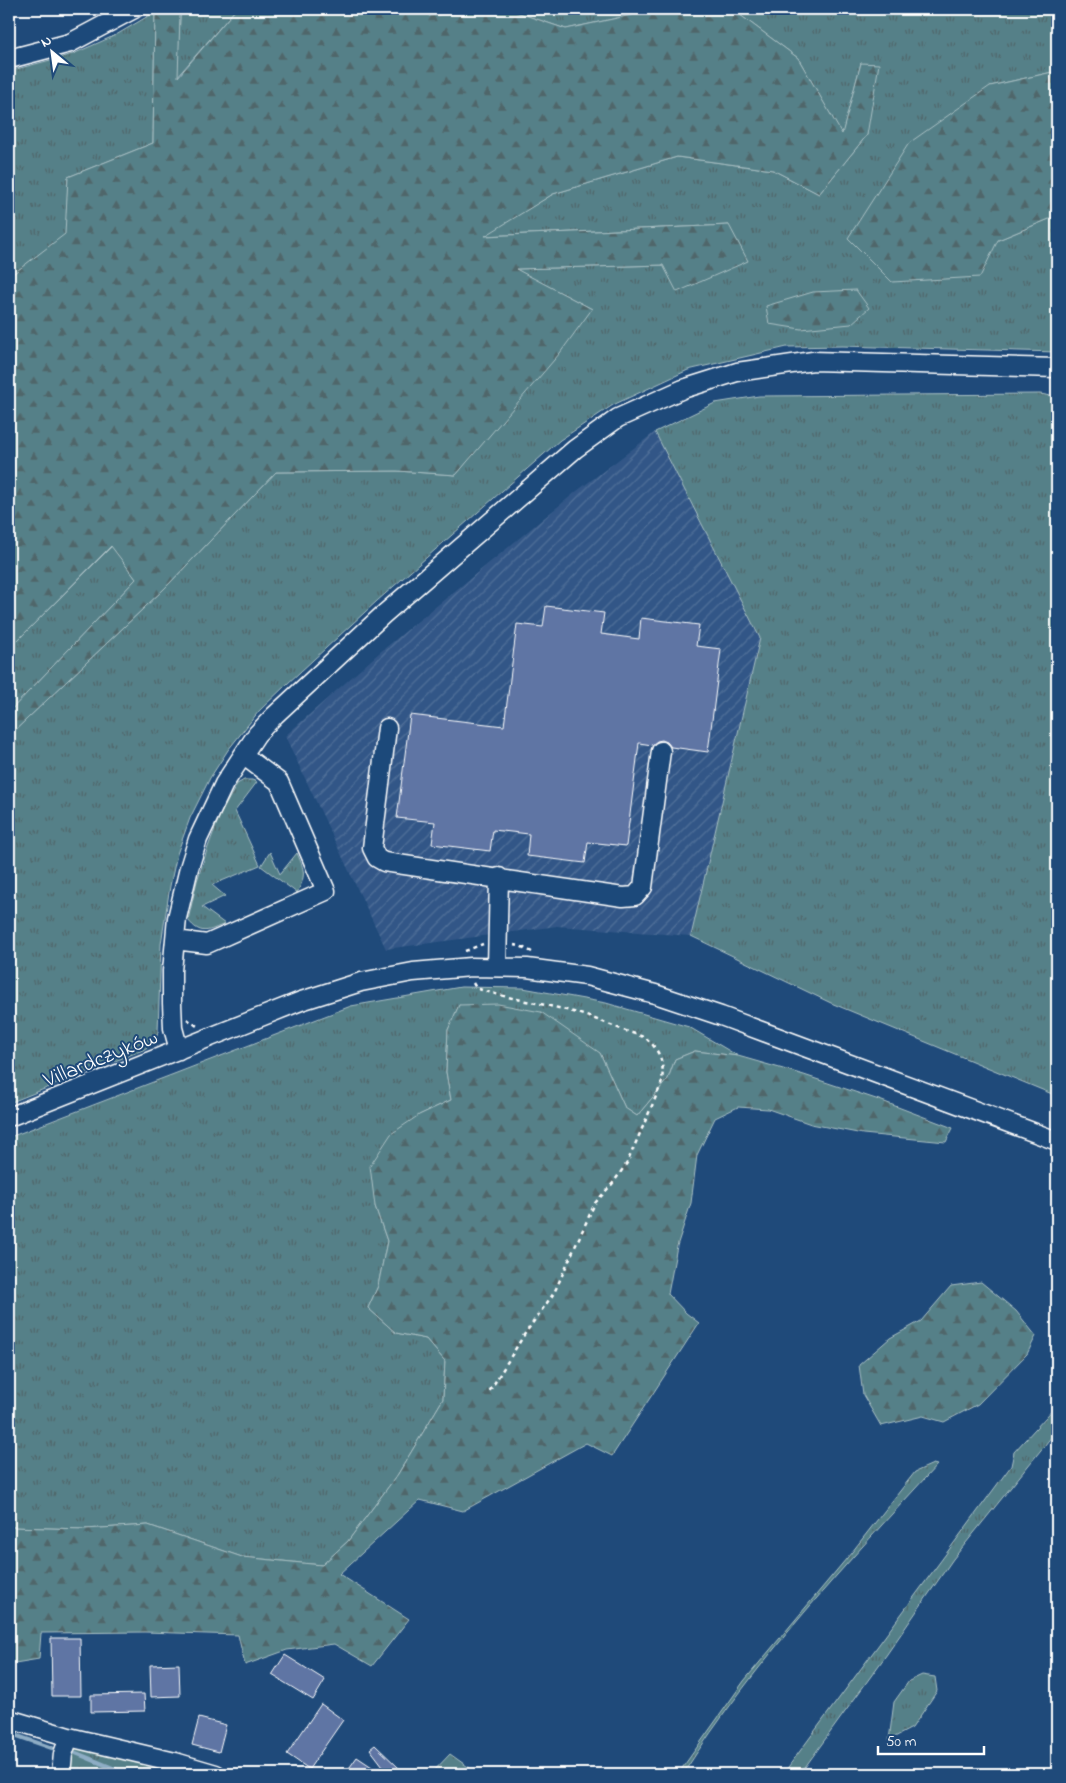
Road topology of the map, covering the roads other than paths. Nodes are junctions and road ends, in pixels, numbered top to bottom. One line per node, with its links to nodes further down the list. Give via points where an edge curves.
1 (134, 9): 2 (street, via 70,42)
2 (9, 59)
3 (1057, 368): 6 (street, via 812,361 738,372 683,389 618,418 574,449 384,614 275,715)
4 (387, 728): 7 (street, via 372,848 377,858 384,862)
5 (661, 751): 7 (street, via 643,887 635,896)
6 (243, 755): 8 (street, via 224,784 198,839 177,918); 8 (street, via 279,782 326,891 207,944)
7 (499, 878): 9 (street)
8 (175, 940): 10 (street, via 172,1003 173,1028)
9 (497, 967): 10 (street, Villardczyków, via 467,959 361,982 300,1001); 12 (street, Villardczyków, via 587,976 655,994)
10 (179, 1050): 11 (street, Villardczyków)
11 (9, 1117)
12 (1057, 1141)
13 (9, 1719): 14 (street)
14 (69, 1737): 15 (street); 16 (street)
15 (61, 1774)
16 (216, 1774)

